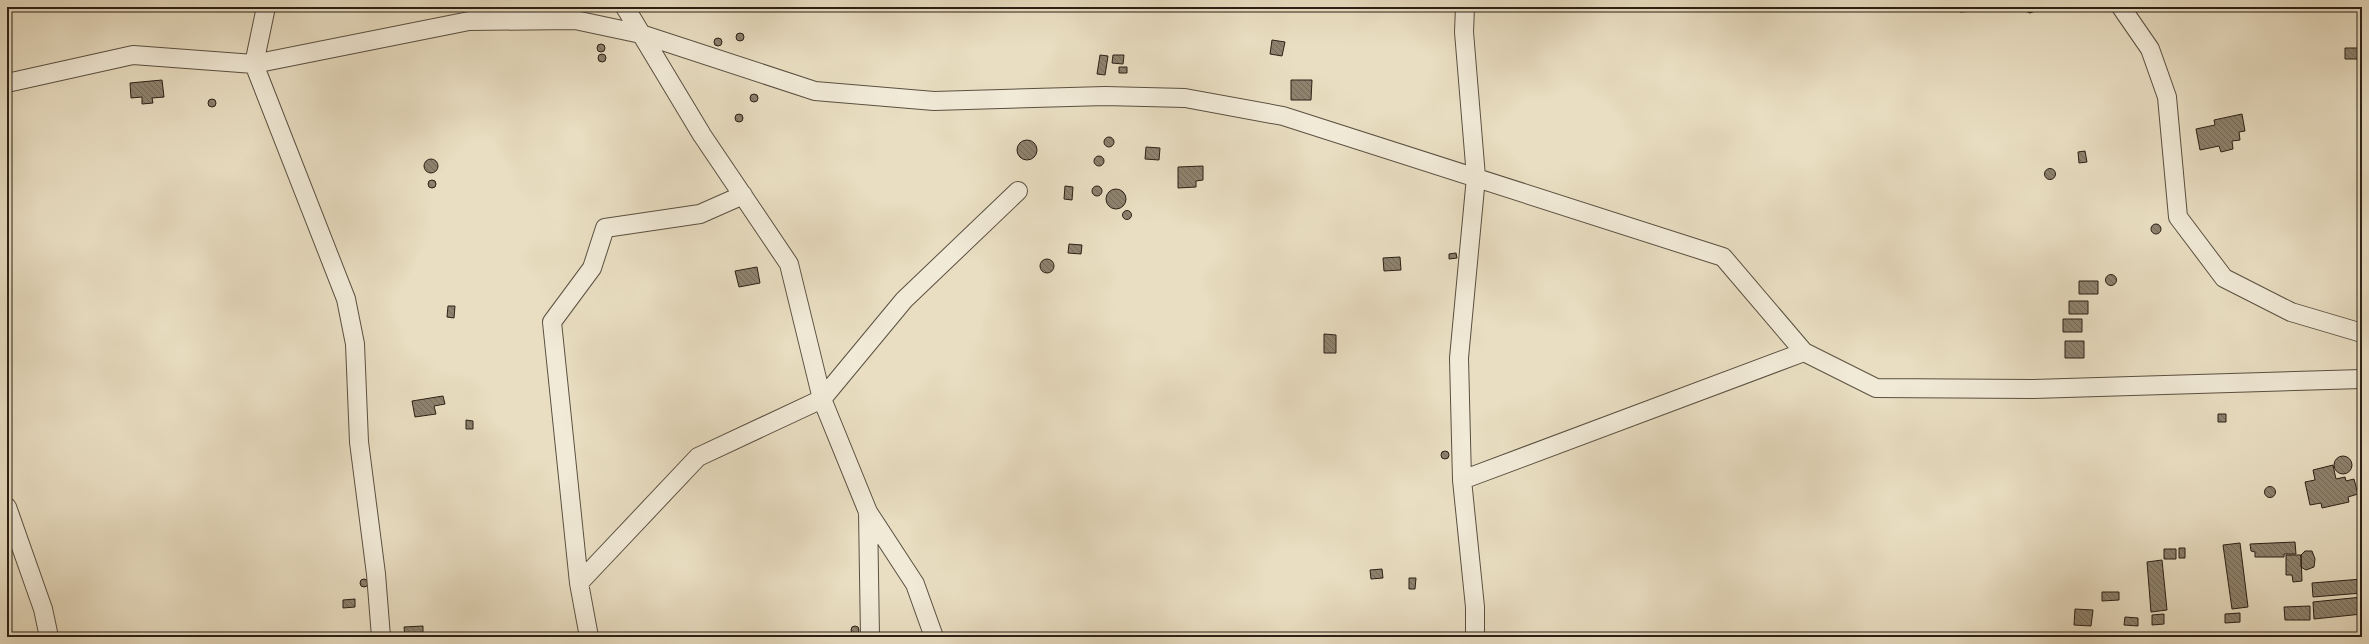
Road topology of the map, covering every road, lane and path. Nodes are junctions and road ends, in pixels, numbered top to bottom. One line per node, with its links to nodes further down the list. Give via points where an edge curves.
1 (266, 7): 8 (street)
2 (625, 7): 7 (street)
3 (1452, 7): 6 (street)
4 (1465, 7): 6 (street)
5 (2121, 7): 13 (street, via 2150,49 2167,97 2178,217 2224,278 2291,312)
6 (1464, 32): 10 (street)
7 (641, 34): 8 (street, via 575,20 469,21); 10 (street, via 815,91 934,101 1105,96 1185,98 1283,116); 12 (street, via 702,135)
8 (254, 64): 9 (street, via 133,55); 22 (street, via 346,299 355,344 360,442)
9 (7, 83)
10 (1476, 177): 14 (street, via 1723,257); 17 (street, via 1459,358)
11 (1018, 191): 16 (street, via 904,300)
12 (743, 195): 16 (street, via 789,264); 20 (street, via 700,214 605,228 592,268 552,322)
13 (2362, 333)
14 (1804, 352): 15 (street, via 1876,388 2032,389); 17 (street)
15 (2362, 379)
16 (822, 398): 19 (street); 20 (street, via 698,457)
17 (1462, 480): 26 (street, via 1475,607)
18 (7, 507): 21 (street, via 43,609)
19 (868, 512): 24 (street); 25 (street, via 915,584)
20 (579, 584): 23 (street)
21 (49, 637)
22 (381, 637)
23 (589, 637)
24 (870, 637)
25 (934, 637)
26 (1475, 637)

